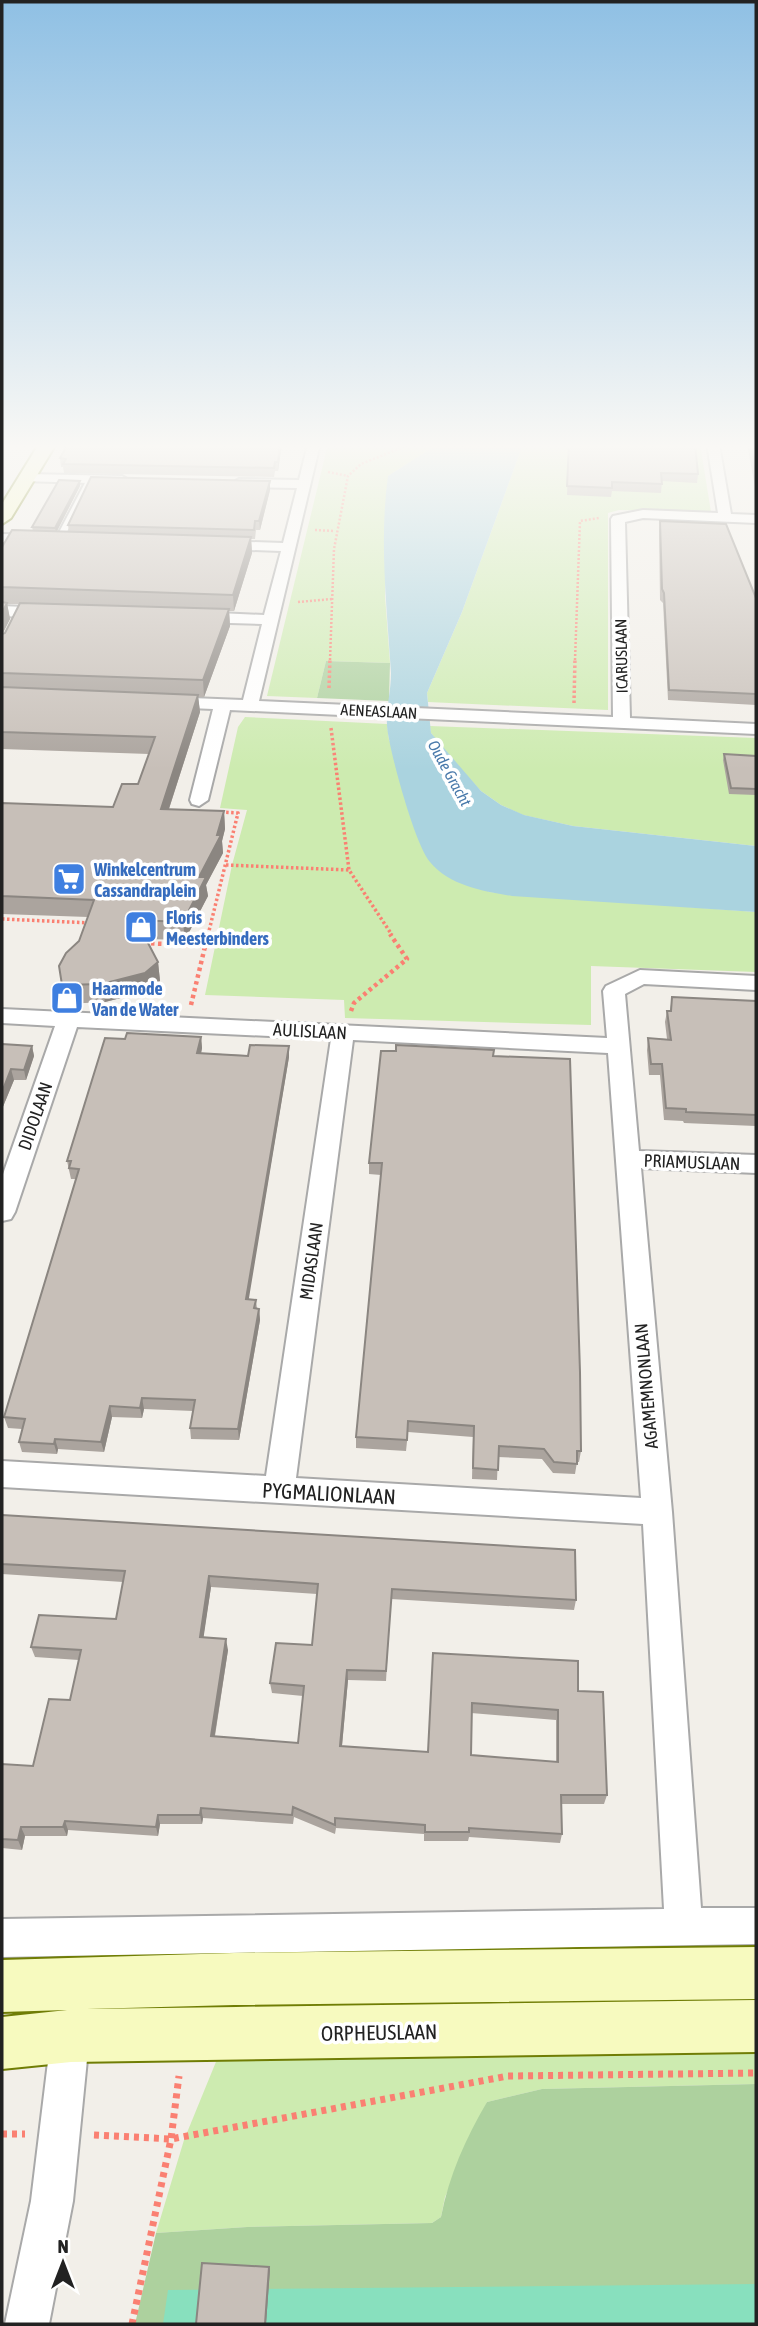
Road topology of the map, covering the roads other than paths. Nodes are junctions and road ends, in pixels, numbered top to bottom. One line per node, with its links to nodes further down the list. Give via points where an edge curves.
1 (288, 553): 6 (street)
2 (619, 553): 10 (street, ICARUSLAAN)
3 (2, 611): 4 (street, via 17,618)
4 (70, 613)
5 (176, 617): 6 (street)
6 (269, 620): 9 (street)
7 (154, 702): 8 (street, AENEASLAAN)
8 (223, 704): 9 (street, AENEASLAAN); 12 (street)
9 (250, 705): 10 (street, AENEASLAAN)
10 (622, 723): 11 (street, AENEASLAAN)
11 (756, 729)
12 (199, 800)
13 (756, 983): 17 (street, AGAMEMNONLAAN, via 640,977 614,991)
14 (2, 1016): 15 (street, AULISLAAN)
15 (68, 1020): 16 (street, AULISLAAN); 20 (street, DIDOLAAN)
16 (343, 1032): 17 (street, AULISLAAN); 22 (street, MIDASLAAN)
17 (618, 1046): 18 (street, AGAMEMNONLAAN)
18 (627, 1159): 19 (street, PRIAMUSLAAN); 23 (street, AGAMEMNONLAAN)
19 (756, 1164)
20 (2, 1212)
21 (2, 1474): 22 (street, PYGMALIONLAAN)
22 (279, 1490): 23 (street, PYGMALIONLAAN)
23 (657, 1512): 25 (street, AGAMEMNONLAAN)
24 (756, 1926): 25 (street)
25 (684, 1927): 26 (street)
26 (2, 1938)
27 (756, 1973): 28 (main road)
28 (69, 1983): 29 (main road); 31 (street)
29 (2, 1986)
30 (756, 2026): 31 (main road, ORPHEUSLAAN)
31 (71, 2036): 32 (main road, ORPHEUSLAAN); 33 (street, via 52,2201)
32 (2, 2043)
33 (27, 2324)

